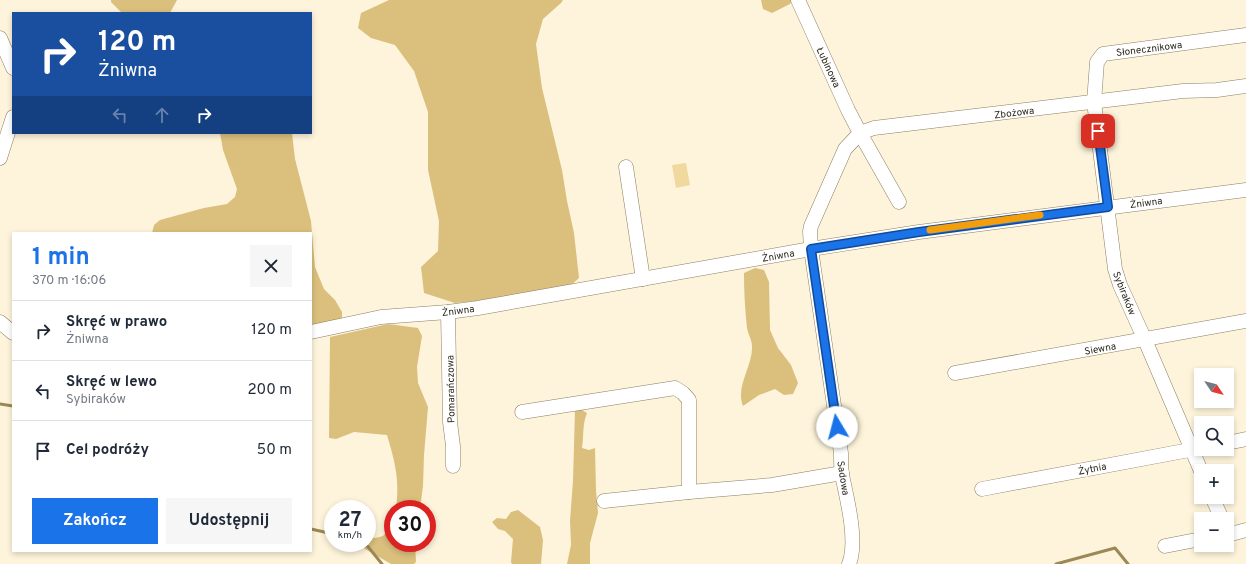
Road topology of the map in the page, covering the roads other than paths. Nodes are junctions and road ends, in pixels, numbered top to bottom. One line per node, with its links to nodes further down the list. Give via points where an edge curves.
1 (798, 0): 8 (street, Łubinowa)
2 (1246, 35): 6 (street, Słonecznikowa, via 1103,54 1097,62)
3 (0, 38): 4 (street)
4 (12, 66)
5 (1246, 86): 6 (street, Zbożowa)
6 (1094, 102): 8 (street, Zbożowa, via 874,128); 13 (street, Sybiraków)
7 (12, 120): 9 (street)
8 (860, 133): 12 (street); 14 (street, Sadowa, via 845,149 811,226)
9 (0, 158)
10 (626, 167): 15 (street)
11 (1246, 190): 13 (street, Żniwna)
12 (899, 202)
13 (1108, 207): 14 (street, Żniwna); 21 (street, Sybiraków, via 1115,269)
14 (811, 249): 15 (street, Żniwna); 29 (street, Sadowa)
15 (643, 280): 16 (street, Żniwna)
16 (448, 312): 20 (street, Żniwna, via 381,317); 28 (street, Pomarańczowa)
17 (1246, 321): 21 (street, Siewna)
18 (0, 322): 19 (street)
19 (12, 332)
20 (312, 332)
21 (1145, 340): 22 (street, Siewna); 26 (street, Sybiraków)
22 (955, 373)
23 (522, 412): 31 (street, via 675,388 689,400)
24 (1246, 439): 25 (street)
25 (1234, 442)
26 (1194, 445)
27 (1194, 449): 30 (street, Żytnia)
28 (453, 466)
29 (842, 473): 31 (street, via 772,486); 37 (street, Sadowa, via 849,507 852,542)
30 (982, 489)
31 (689, 492): 32 (street)
32 (604, 501)
33 (1246, 530): 34 (street)
34 (1234, 533)
35 (1194, 540): 36 (street)
36 (1166, 546)
37 (849, 564)

